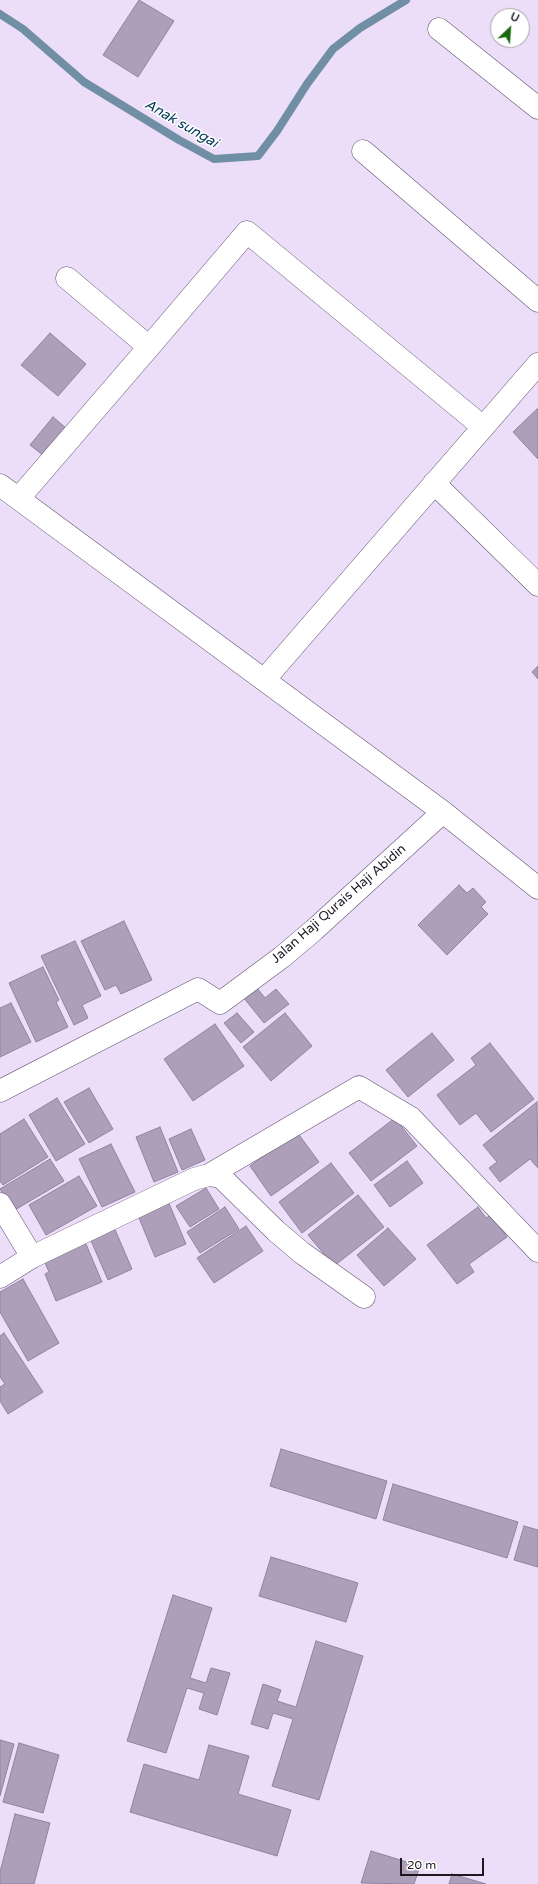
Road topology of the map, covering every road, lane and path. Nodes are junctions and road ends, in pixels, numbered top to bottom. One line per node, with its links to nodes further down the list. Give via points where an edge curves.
1 (439, 29): 2 (street)
2 (538, 108)
3 (363, 152): 5 (street)
4 (67, 278): 6 (street)
5 (538, 301)
6 (149, 347): 8 (street, via 247,232); 11 (street)
7 (538, 364): 8 (street)
8 (483, 427): 9 (street)
9 (434, 483): 12 (street); 13 (street)
10 (0, 485): 11 (street)
11 (19, 498): 13 (street)
12 (538, 585)
13 (264, 680): 14 (street)
14 (443, 812): 15 (street); 16 (street, Jalan Haji Qurais Haji Abidin, via 314,930 220,1003 198,989)
15 (536, 883)
16 (0, 1091)
17 (209, 1175): 19 (street, via 359,1087 411,1118); 20 (street); 22 (street, via 221,1177 302,1253)
18 (0, 1204): 20 (street)
19 (538, 1251)
20 (32, 1257): 21 (street)
21 (0, 1277)
22 (364, 1297)

